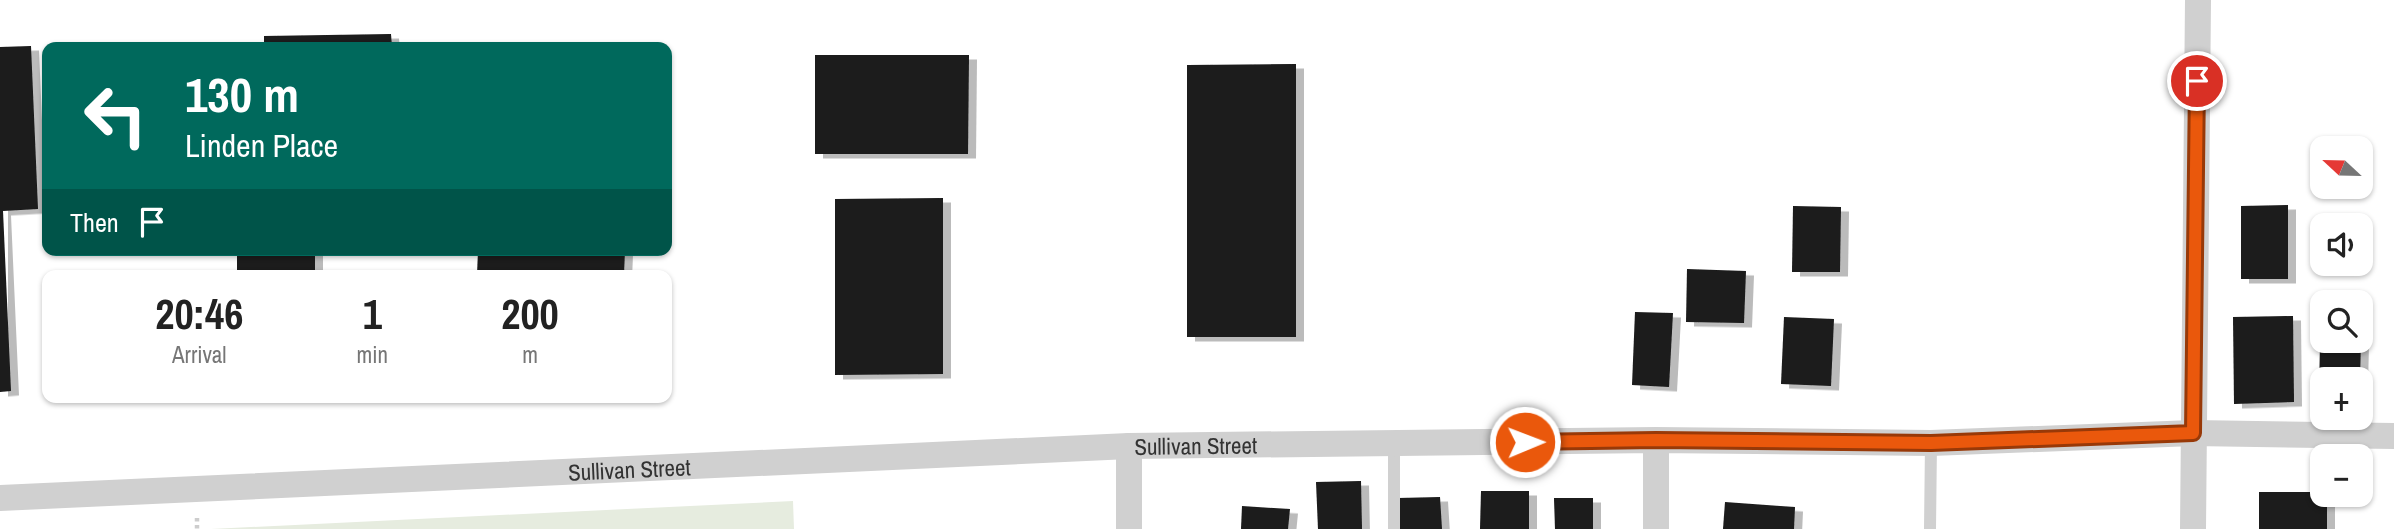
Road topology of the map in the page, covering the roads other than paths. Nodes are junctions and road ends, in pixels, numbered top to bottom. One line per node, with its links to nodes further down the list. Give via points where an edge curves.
1 (2198, 0): 2 (street)
2 (2193, 433): 3 (street, Sullivan Street); 6 (street, Sullivan Street); 13 (street)
3 (2394, 436)
4 (1656, 440): 5 (street, Sullivan Street); 6 (street, Sullivan Street); 11 (street)
5 (1394, 443): 7 (street, Sullivan Street); 10 (lane)
6 (1931, 443): 12 (lane)
7 (1129, 446): 8 (street, Sullivan Street); 9 (street)
8 (0, 498)
9 (1129, 529)
10 (1394, 529)
11 (1656, 529)
12 (1930, 529)
13 (2193, 529)

